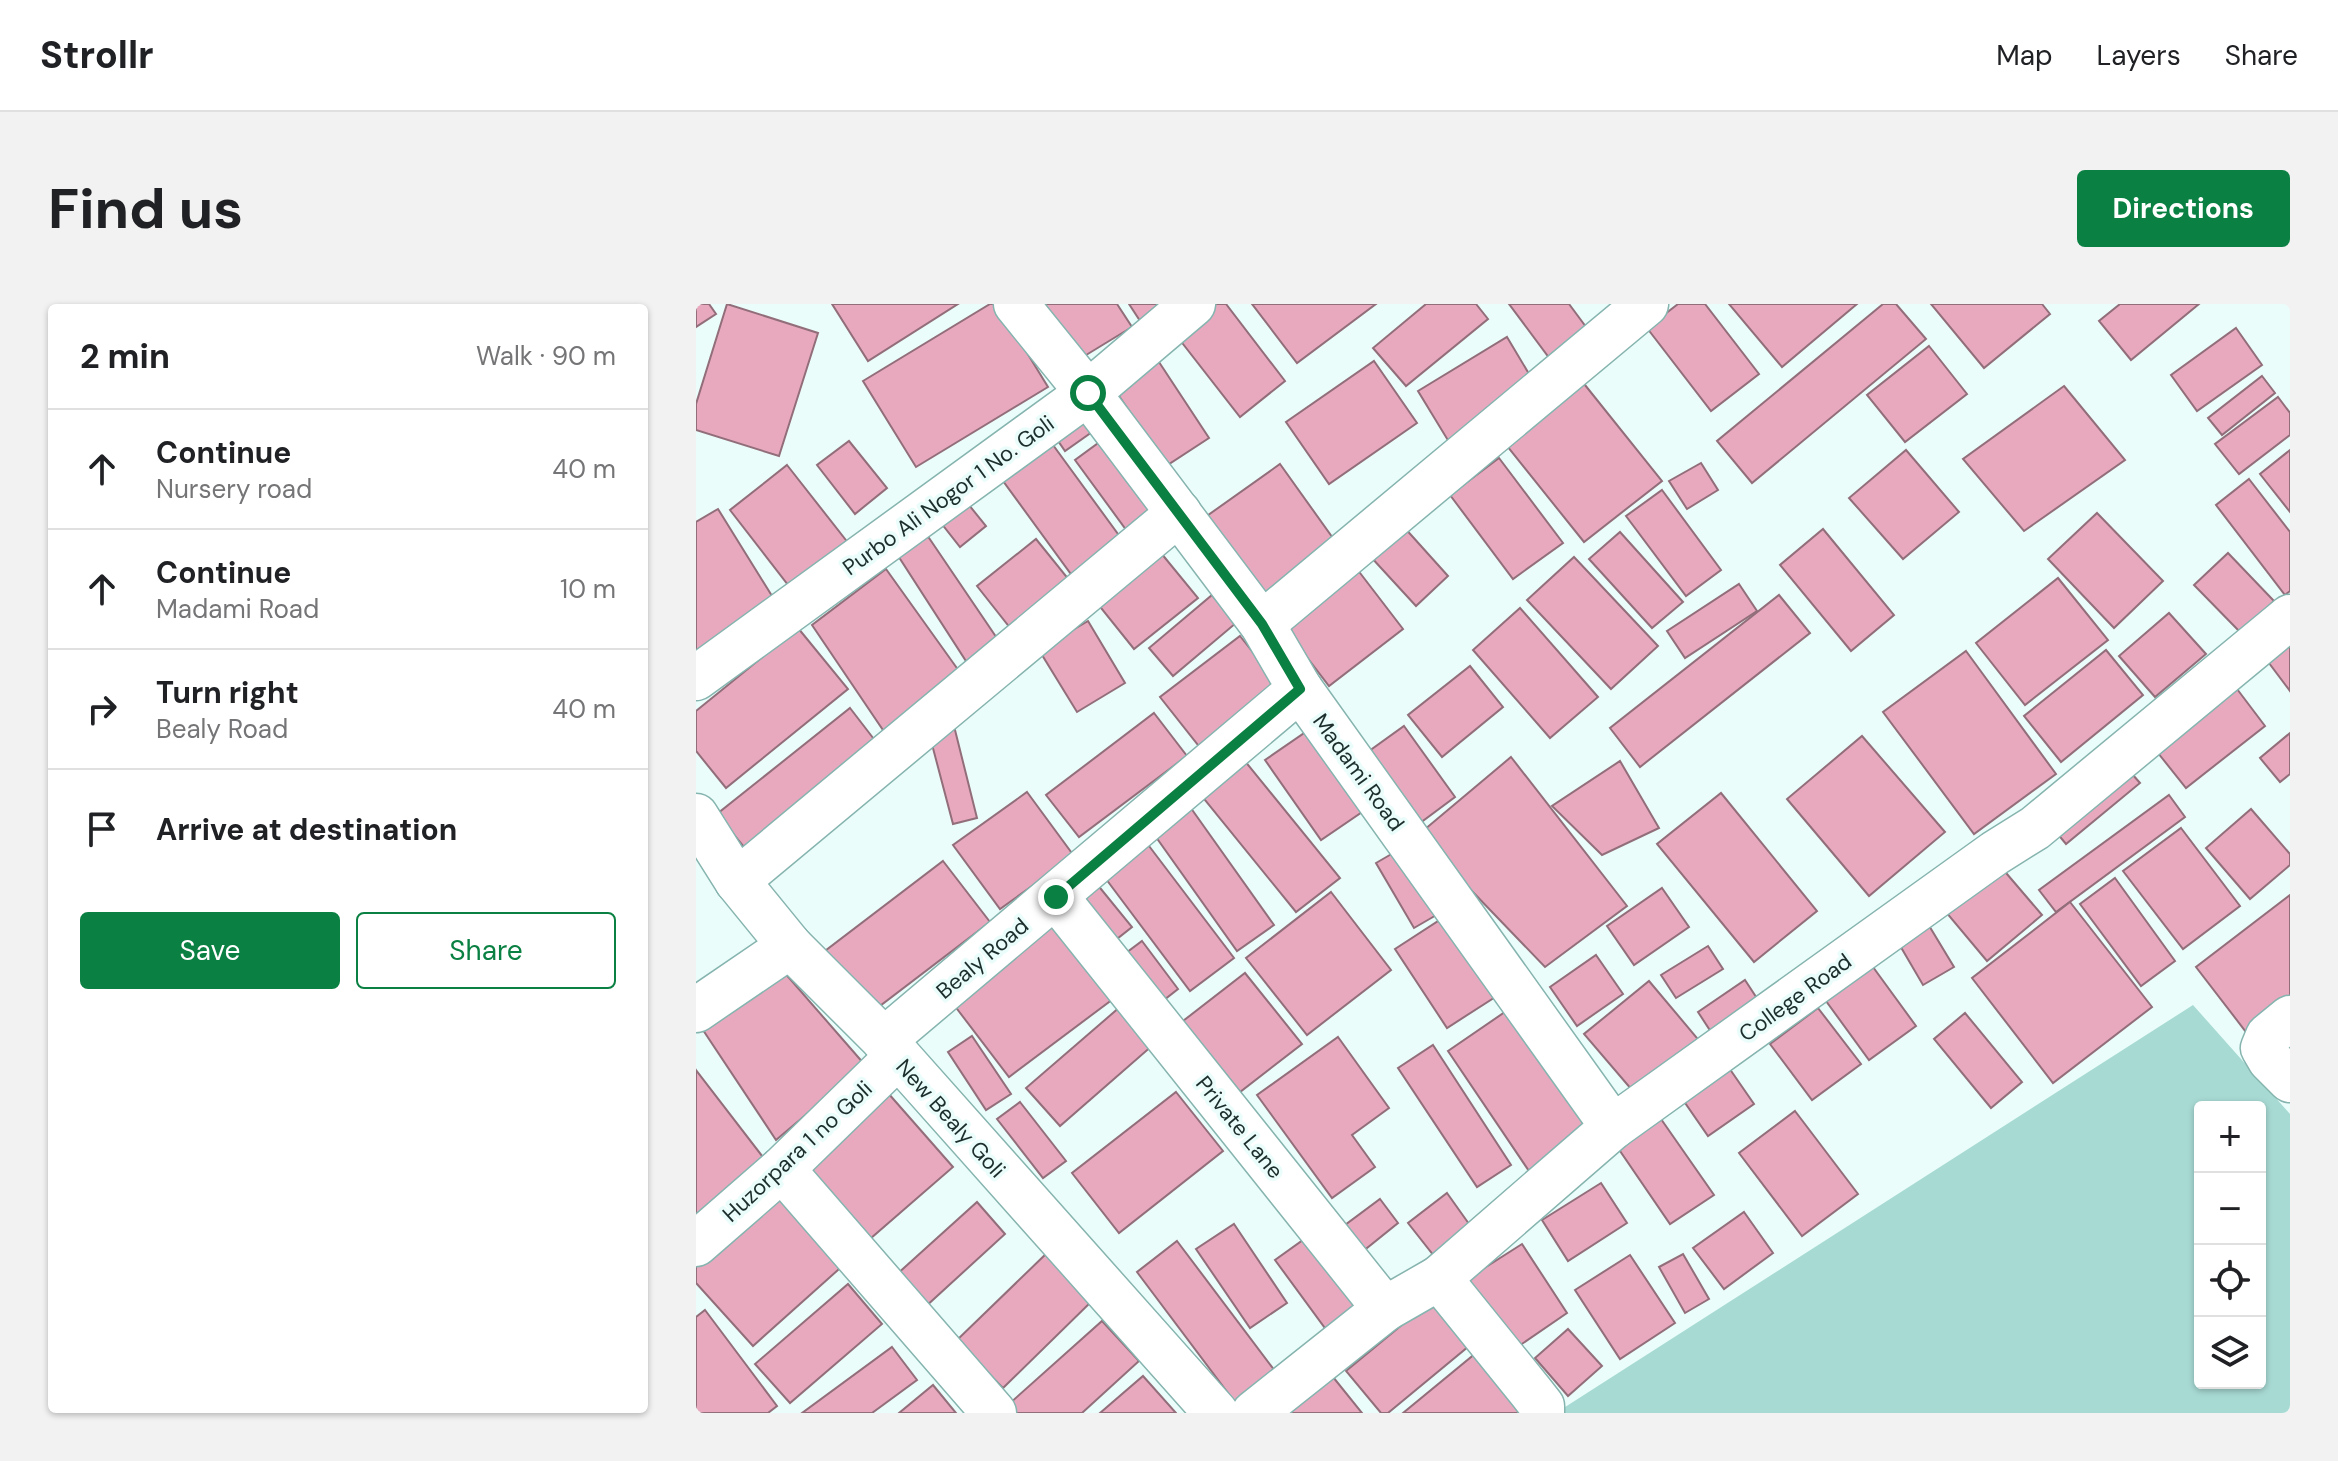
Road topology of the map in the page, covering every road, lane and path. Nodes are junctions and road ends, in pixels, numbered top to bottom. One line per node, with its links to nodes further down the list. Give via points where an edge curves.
1 (1016, 304): 4 (street, Madami Road)
2 (1193, 304): 4 (street, Purbo Ali Nogor 1 No. Goli)
3 (1646, 304): 7 (street)
4 (1088, 393): 5 (street, Madami Road); 8 (street, Purbo Ali Nogor 1 No. Goli)
5 (1179, 513): 7 (street, Madami Road); 11 (street)
6 (2290, 617): 18 (street, College Road, via 2035,828)
7 (1262, 624): 9 (street, Madami Road)
8 (696, 678)
9 (1300, 689): 12 (street, Bealy Road); 18 (street, Madami Road)
10 (696, 816): 11 (street, New Bealy Goli)
11 (737, 881): 13 (street, New Bealy Goli)
12 (1056, 897): 16 (street, Bealy Road); 22 (street, Private Lane)
13 (790, 946): 14 (street); 16 (street, New Bealy Goli)
14 (696, 1010)
15 (2279, 1027): 17 (street, via 2263,1048)
16 (890, 1049): 19 (street, Huzorpara 1 no Goli); 24 (street, New Bealy Goli)
17 (2290, 1080)
18 (1613, 1127): 21 (street, College Road)
19 (782, 1169): 20 (street, Huzorpara 1 no Goli); 23 (street)
20 (696, 1244)
21 (1439, 1278): 22 (street); 26 (street, via 1537,1399)
22 (1385, 1309): 25 (street)
23 (994, 1413)
24 (1216, 1413)
25 (1254, 1413)
26 (1542, 1413)

